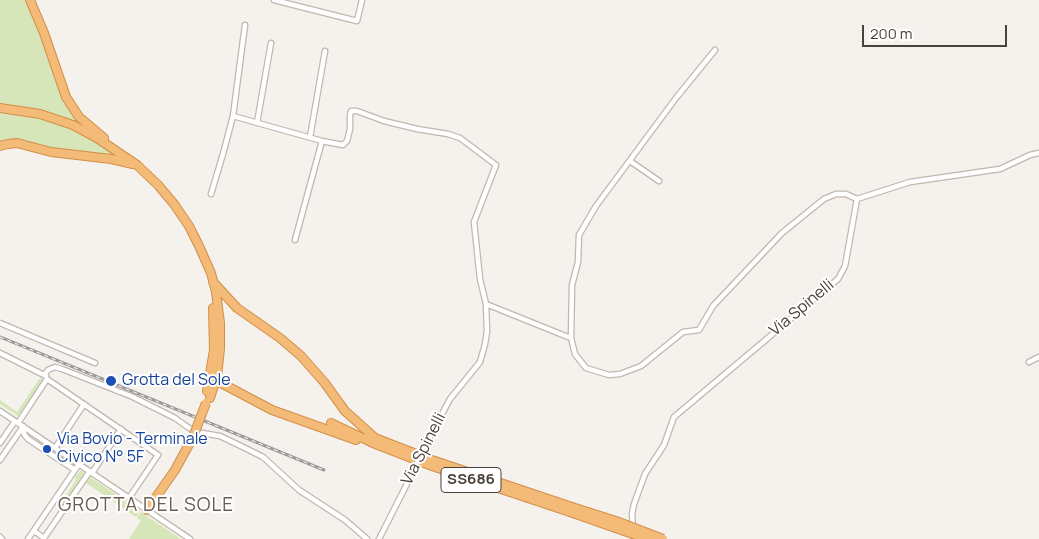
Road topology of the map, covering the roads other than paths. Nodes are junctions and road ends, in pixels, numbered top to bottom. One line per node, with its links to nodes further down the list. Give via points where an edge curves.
1 (30, 0): 14 (highway, via 66,98 79,117)
2 (274, 0): 3 (street, via 357,21)
3 (362, 0)
4 (245, 25): 9 (street)
5 (271, 43): 10 (street)
6 (715, 50): 16 (street)
7 (325, 51): 11 (street)
8 (0, 108): 14 (highway, via 40,114 73,125)
9 (232, 116): 10 (street); 19 (street)
10 (257, 123): 11 (street)
11 (310, 138): 12 (street)
12 (322, 141): 21 (street); 24 (street, Via Spinelli, via 343,145 350,129 351,111 357,111 384,121 460,138 496,165 474,222)
13 (0, 146): 17 (highway, via 17,143)
14 (112, 147): 17 (highway, SS686)
15 (1039, 153): 20 (street, via 1000,169 910,182)
16 (630, 161): 18 (street); 30 (street, via 596,206 579,236 578,262 572,285)
17 (137, 166): 22 (highway, SS686, via 179,211)
18 (659, 181)
19 (210, 194)
20 (857, 199): 30 (street, via 836,194 824,199 782,233 713,306 699,330 683,332 642,366 609,375 589,370 575,354); 64 (street, Via Spinelli, via 845,266 838,279 674,417 664,445 645,474 634,504)
21 (294, 240)
22 (207, 267): 23 (highway, SS686); 27 (highway, SS686)
23 (214, 282): 25 (highway, SS686); 26 (highway, SS686)
24 (486, 304): 30 (street); 63 (street, Via Spinelli, bridge, via 487,331 480,362 450,399)
25 (237, 308): 26 (highway, via 230,306); 46 (highway, SS686, via 295,350 345,411)
26 (219, 311): 27 (highway); 29 (highway, SS686)
27 (214, 319): 29 (highway, SS686)
28 (0, 323): 34 (street)
29 (218, 335): 35 (highway, SS686); 37 (highway, SS686)
30 (570, 337)
31 (0, 353): 36 (street)
32 (1039, 357): 33 (street)
33 (1029, 362)
34 (96, 363)
35 (212, 371): 37 (highway, SS686); 39 (highway, SS686)
36 (46, 377): 40 (street); 42 (street); 62 (street, via 48,370 62,369 133,397 189,428 220,436 247,448)
37 (216, 380): 38 (highway, SS686); 39 (highway, SS686)
38 (227, 386): 39 (highway, via 217,389); 46 (highway, SS686, via 280,413 363,443)
39 (208, 400): 55 (highway, SS686, bridge, via 193,438)
40 (84, 404): 45 (street); 48 (street)
41 (0, 411): 42 (street)
42 (16, 422): 44 (street); 47 (street)
43 (330, 424): 46 (highway, SS686)
44 (23, 426): 48 (street); 49 (street); 51 (street, via 26,437)
45 (121, 429): 52 (street); 53 (street, via 158,454)
46 (374, 440): 56 (highway, SS686, via 432,466)
47 (0, 443)
48 (55, 448): 50 (street)
49 (0, 460)
50 (79, 464): 51 (street); 52 (street)
51 (75, 470): 54 (street)
52 (91, 472): 53 (street); 57 (street)
53 (129, 498): 55 (street)
54 (50, 507): 57 (street); 58 (street)
55 (147, 510): 61 (street)
56 (571, 510): 65 (highway, SS686, bridge); 66 (highway, SS686, bridge, via 616,521)
57 (60, 514): 60 (street)
58 (34, 531): 59 (street); 60 (street)
59 (28, 539)
60 (43, 539)
61 (190, 539)
62 (367, 539)
63 (379, 539)
64 (634, 539)
65 (647, 539)
66 (663, 539)

